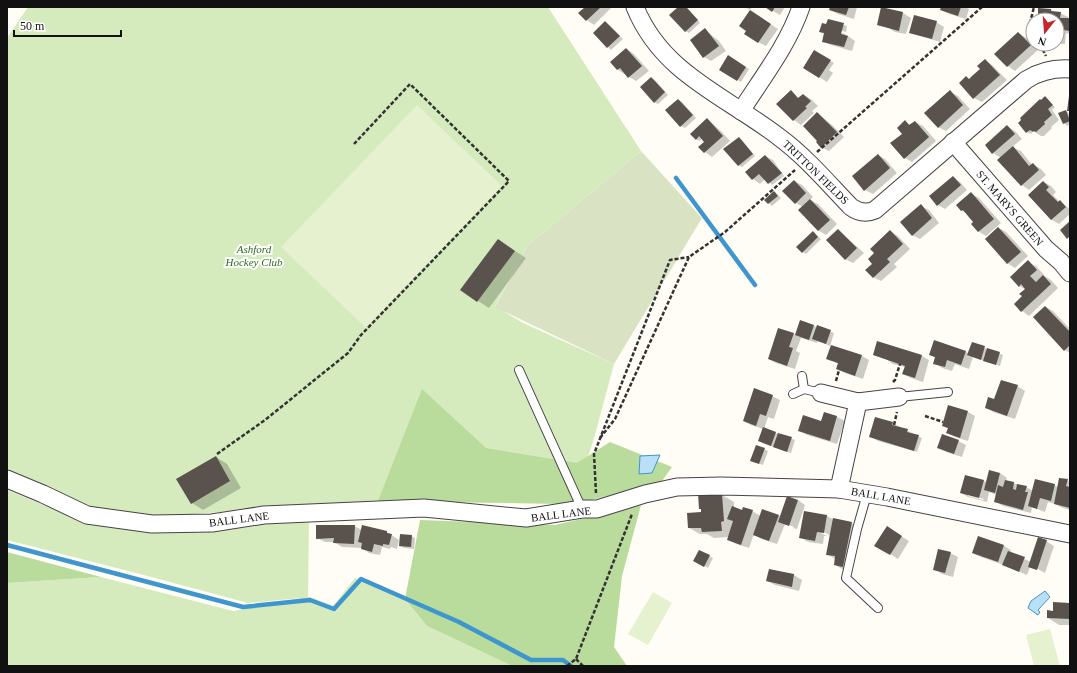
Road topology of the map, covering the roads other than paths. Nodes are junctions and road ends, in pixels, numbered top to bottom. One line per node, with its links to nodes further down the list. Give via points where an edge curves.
1 (635, 7): 4 (street, TRITTON FIELDS, via 650,36 673,63 703,87)
2 (801, 7): 4 (street, via 784,44)
3 (1070, 68): 5 (street, TRITTON FIELDS, via 1044,70 1031,76)
4 (741, 111): 5 (street, TRITTON FIELDS, via 780,137 858,211 875,210)
5 (953, 142): 6 (street, ST. MARYS GREEN)
6 (1070, 273)
7 (519, 370): 18 (lane)
8 (802, 376): 9 (lane)
9 (804, 389): 12 (lane); 13 (lane)
10 (895, 391): 11 (lane); 14 (street)
11 (948, 392)
12 (821, 393): 14 (street)
13 (793, 394)
14 (858, 402): 16 (street)
15 (7, 479): 18 (street, BALL LANE, via 87,515 152,524 212,523 264,515 424,508 526,518)
16 (839, 489): 17 (street, BALL LANE); 18 (street, BALL LANE, via 685,487 658,491)
17 (868, 494): 19 (street, BALL LANE); 20 (lane, via 846,578)
18 (590, 509)
19 (1070, 534)
20 (878, 608)

